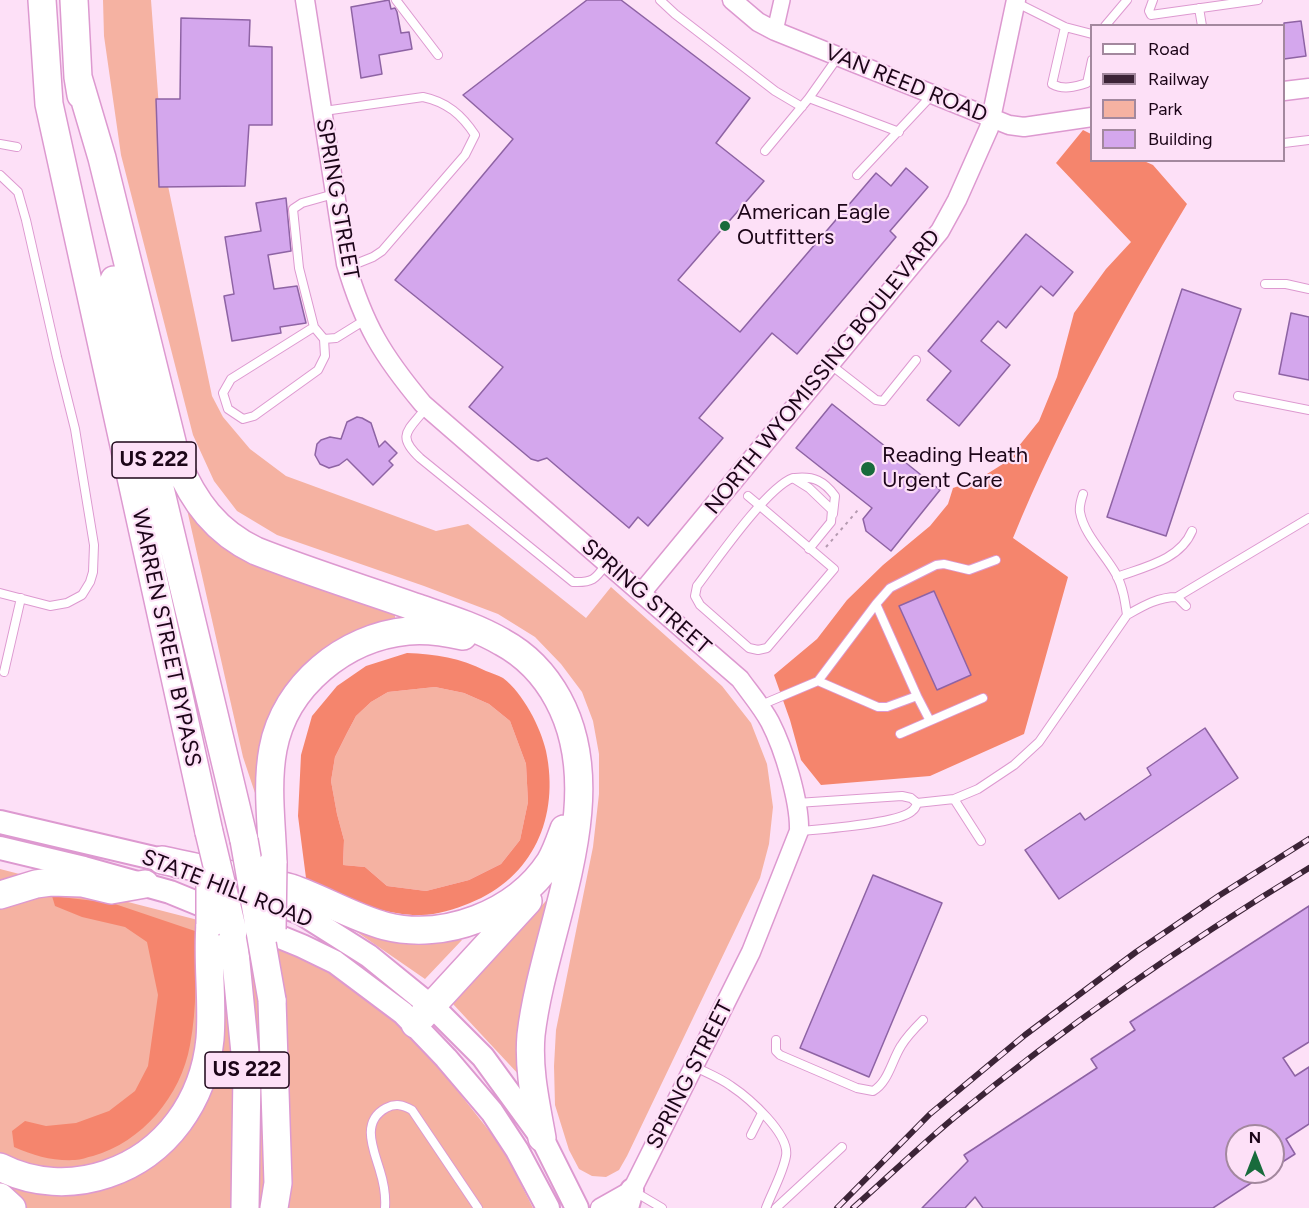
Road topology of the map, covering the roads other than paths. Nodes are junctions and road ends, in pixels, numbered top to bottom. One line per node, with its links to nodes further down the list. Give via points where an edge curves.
1 (42, 0): 87 (highway, WARREN STREET BYPASS / US 222, bridge, via 49,104 209,832)
2 (74, 0): 21 (highway, WARREN STREET BYPASS / US 222)
3 (305, 0): 27 (street, SPRING STREET)
4 (396, 0): 18 (lane)
5 (660, 0): 26 (lane, via 766,85)
6 (732, 0): 16 (street, VAN REED ROAD)
7 (782, 0): 16 (street)
8 (1127, 0): 13 (lane)
9 (1153, 0): 12 (lane, via 1151,15)
10 (1258, 0): 12 (lane)
11 (1014, 1): 15 (lane); 29 (street, NORTH WYOMISSING BOULEVARD)
12 (1199, 8): 14 (lane)
13 (1108, 24)
14 (1202, 24)
15 (1065, 27): 17 (lane); 20 (lane, via 1052,84 1076,87 1087,83)
16 (775, 31): 19 (street, VAN REED ROAD)
17 (1090, 33)
18 (438, 55)
19 (838, 57): 24 (street, VAN REED ROAD); 25 (lane)
20 (1090, 69)
21 (78, 77): 79 (highway, via 176,456 193,495 213,522 246,546 461,623 518,651 552,687 570,723 578,752); 88 (highway, WARREN STREET BYPASS / US 222, bridge, via 106,242 148,438 244,840)
22 (1309, 88): 23 (street)
23 (1285, 91)
24 (932, 95): 29 (street, VAN REED ROAD); 30 (lane)
25 (809, 98): 26 (lane); 30 (lane)
26 (802, 107): 35 (lane)
27 (321, 111): 38 (street, SPRING STREET); 39 (lane, via 423,97 460,114 475,135 465,155 382,251)
28 (1090, 117): 29 (street, VAN REED ROAD, via 1024,127)
29 (991, 119): 46 (street, NORTH WYOMISSING BOULEVARD, via 960,195 940,231)
30 (899, 132): 37 (lane)
31 (1309, 140): 32 (lane)
32 (1285, 143)
33 (0, 144): 34 (lane)
34 (17, 147)
35 (765, 151)
36 (0, 175): 64 (lane, via 18,192 26,220 75,429 94,545 93,572 82,596 50,606)
37 (857, 175)
38 (334, 194): 39 (street, SPRING STREET); 43 (lane, via 293,209 299,268)
39 (346, 267): 42 (street, SPRING STREET)
40 (1265, 284): 41 (lane)
41 (1309, 289)
42 (365, 320): 44 (lane, via 336,338); 48 (street, SPRING STREET, via 392,366)
43 (314, 327): 44 (lane); 44 (lane, via 231,379 223,393 228,409 243,419 254,416 318,370 325,356)
44 (324, 339)
45 (916, 360): 46 (lane, via 883,401 876,400)
46 (831, 365): 61 (street, NORTH WYOMISSING BOULEVARD)
47 (1238, 396): 49 (lane)
48 (427, 407): 59 (street, SPRING STREET); 59 (lane, via 406,433 405,440 420,458 573,582 594,580)
49 (1309, 410)
50 (793, 478): 53 (lane, via 778,486); 54 (lane, via 828,504); 54 (lane, via 813,477 830,489 835,496)
51 (1083, 494): 60 (lane, via 1083,522)
52 (748, 496): 53 (lane)
53 (760, 506): 57 (lane); 57 (lane, via 695,591 700,605 749,648 767,648 834,570)
54 (833, 515): 57 (lane)
55 (1309, 518): 63 (lane)
56 (1192, 531): 60 (lane, via 1184,546 1170,557)
57 (809, 549)
58 (996, 560): 65 (lane, via 969,570 936,565 890,588)
59 (608, 563): 61 (street, SPRING STREET)
60 (1117, 577): 67 (lane)
61 (642, 592): 72 (street, SPRING STREET, via 740,680)
62 (0, 593): 64 (lane)
63 (1177, 597): 66 (lane); 67 (lane, via 1166,597)
64 (21, 598): 68 (lane)
65 (876, 604): 69 (lane); 70 (lane)
66 (1186, 606)
67 (1127, 615): 75 (lane, via 1039,742 1005,771)
68 (4, 672)
69 (818, 681): 70 (lane, via 878,707 893,706); 72 (lane)
70 (918, 696): 73 (lane)
71 (983, 698): 73 (lane)
72 (759, 706): 76 (street, SPRING STREET, via 771,724)
73 (930, 721): 74 (lane)
74 (900, 734)
75 (954, 799): 77 (lane); 81 (lane)
76 (796, 803): 77 (lane, via 902,796); 80 (street, SPRING STREET)
77 (917, 803): 80 (lane, via 906,815 862,825)
78 (0, 822): 83 (main road, STATE HILL ROAD)
79 (577, 822): 89 (highway, via 556,869); 95 (highway, via 531,1038 532,1084)
80 (799, 831): 92 (street, SPRING STREET, via 751,952)
81 (981, 841)
82 (0, 848): 84 (main road, STATE HILL ROAD)
83 (162, 860): 86 (highway, via 291,888 372,922 400,929 455,926); 89 (main road, STATE HILL ROAD, via 301,914 369,956)
84 (145, 884): 85 (highway, via 111,890 82,883 51,882); 89 (main road, STATE HILL ROAD, via 327,958)
85 (0, 894)
86 (510, 902): 88 (highway, bridge, via 550,862 570,808 568,752 545,694 494,649 465,637 409,631 361,643 319,670 297,695 282,720 273,747); 89 (highway)
87 (222, 928): 97 (highway, via 207,1056 199,1087 171,1132 136,1161 91,1179 36,1179); 101 (highway, WARREN STREET BYPASS / US 222, via 247,1073)
88 (272, 1000): 102 (highway, WARREN STREET BYPASS / US 222, via 278,1183)
89 (417, 1010): 95 (main road, STATE HILL ROAD, via 483,1057); 105 (main road, STATE HILL ROAD, via 492,1112)
90 (923, 1020): 91 (lane, via 910,1033 883,1082 873,1091 780,1055)
91 (776, 1040)
92 (695, 1067): 93 (lane, via 731,1086); 99 (street, SPRING STREET)
93 (762, 1113): 94 (lane); 109 (lane, via 779,1131 786,1155)
94 (751, 1135)
95 (542, 1138): 106 (main road, STATE HILL ROAD)
96 (842, 1147): 110 (lane)
97 (0, 1167)
98 (0, 1197): 100 (highway)
99 (630, 1199): 107 (street); 108 (lane)
100 (12, 1208)
101 (244, 1208)
102 (274, 1208)
103 (386, 1208): 104 (lane, via 386,1192 370,1126 382,1110 402,1105 412,1110)
104 (478, 1208)
105 (548, 1208)
106 (577, 1208)
107 (600, 1208)
108 (662, 1208)
109 (766, 1208)
110 (776, 1208)

